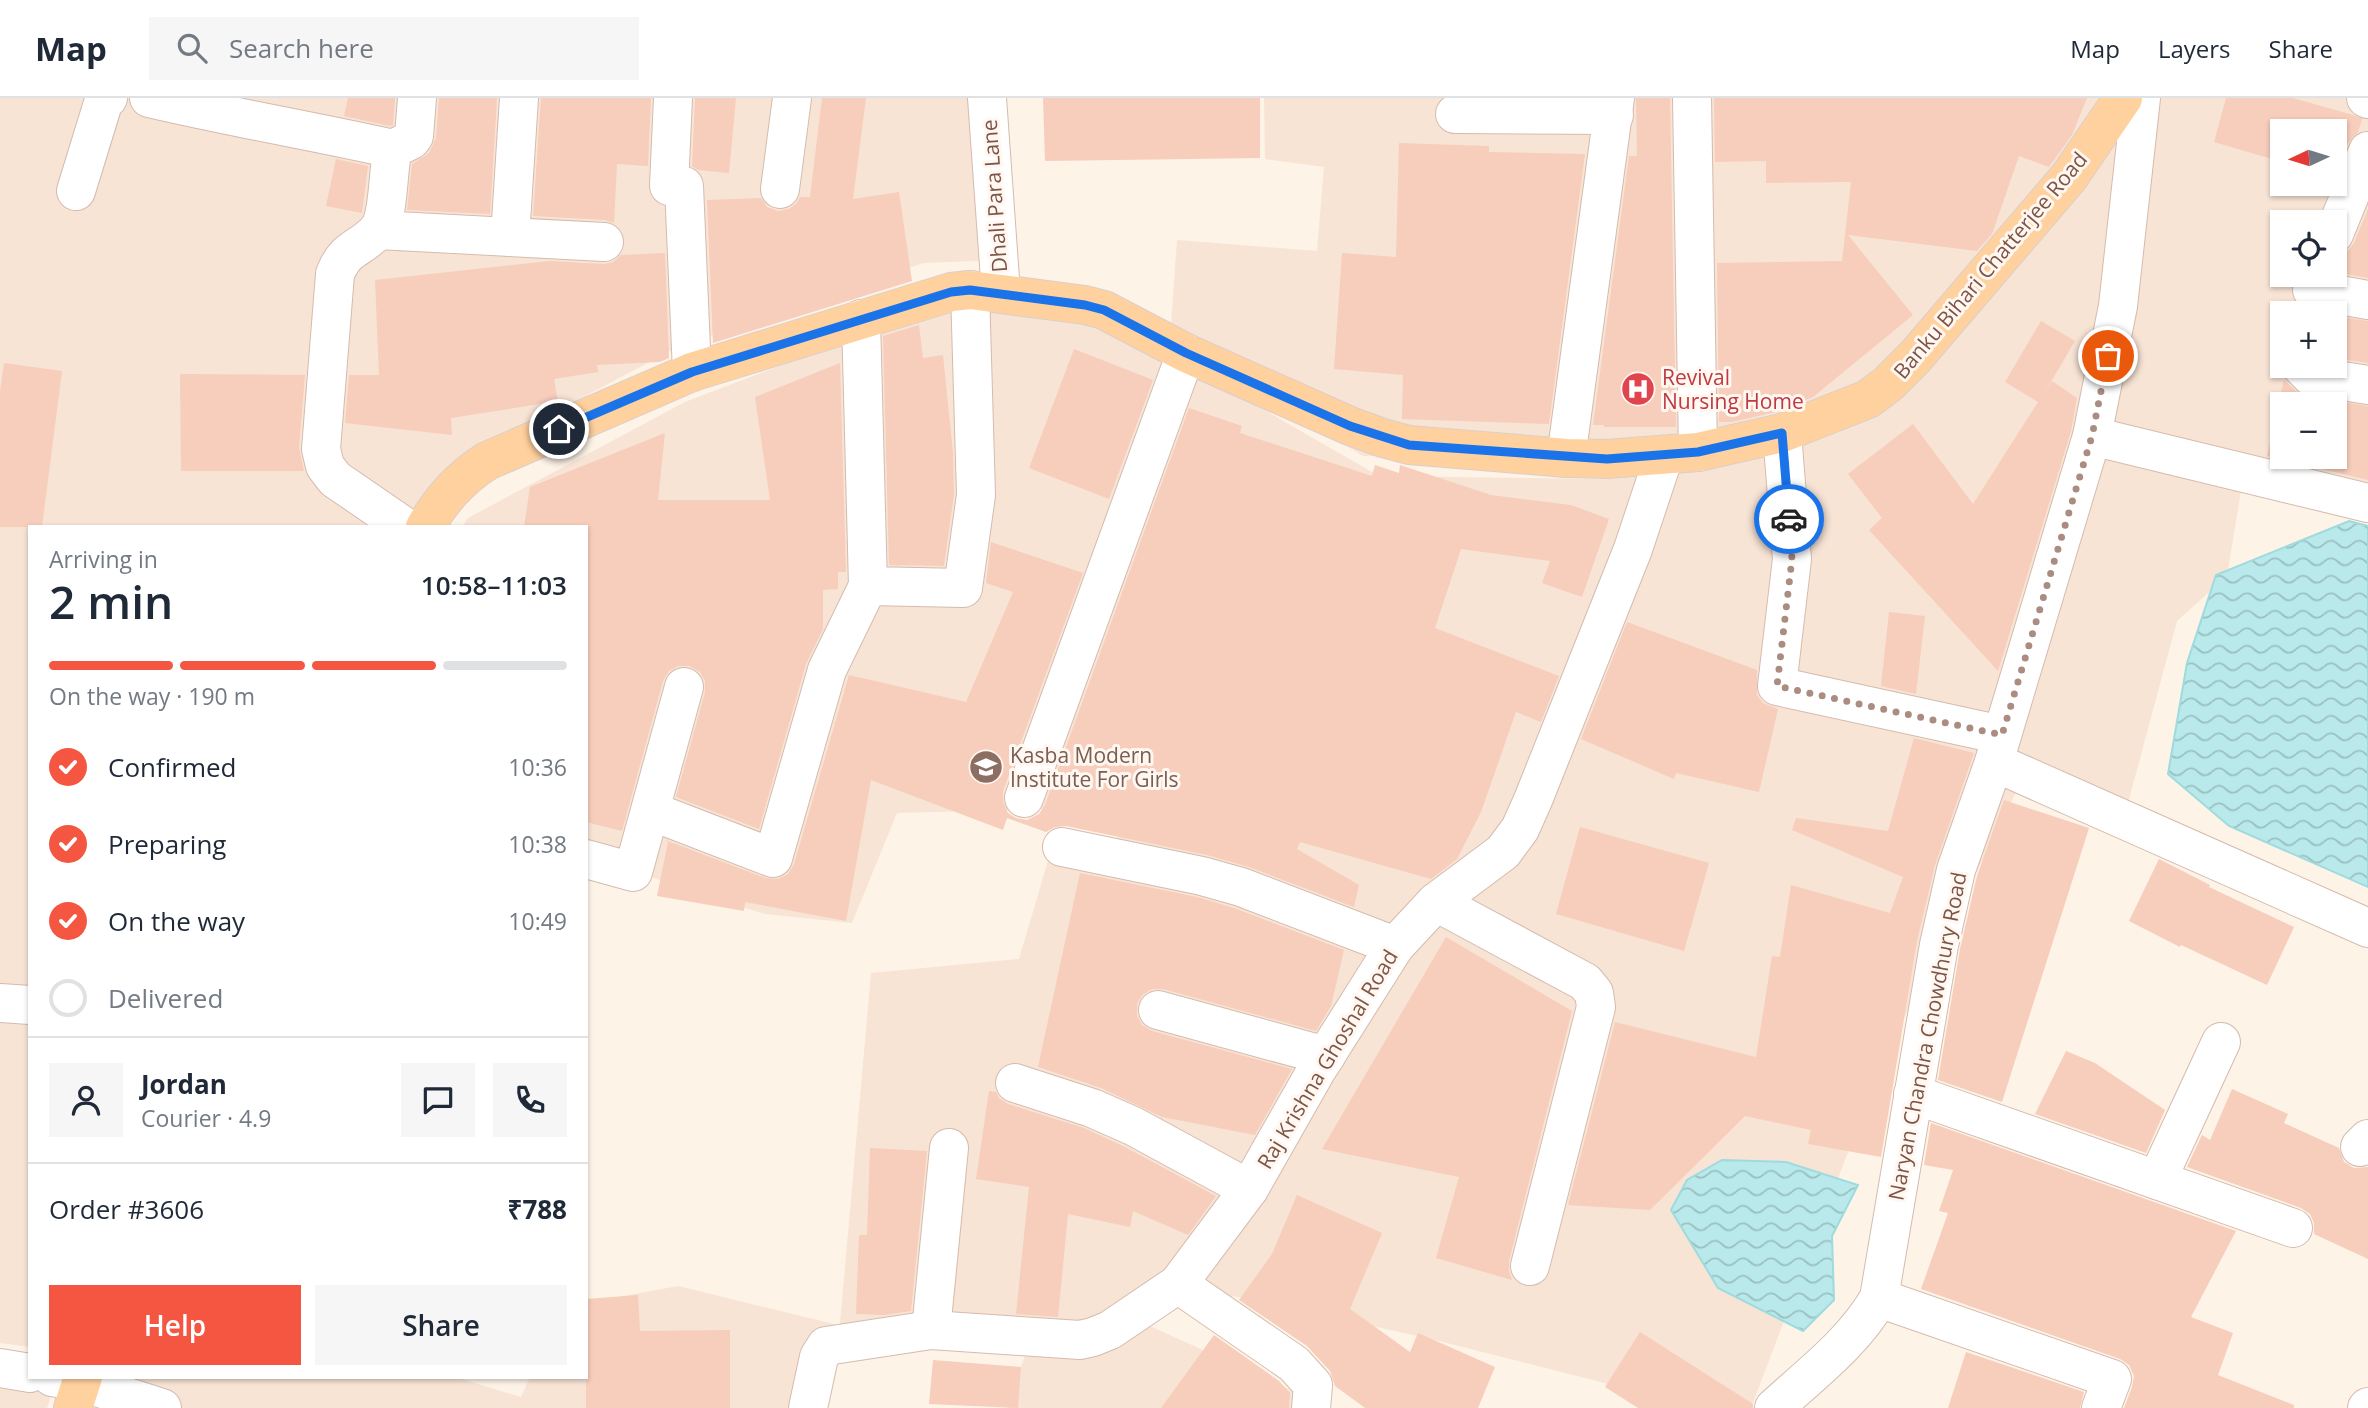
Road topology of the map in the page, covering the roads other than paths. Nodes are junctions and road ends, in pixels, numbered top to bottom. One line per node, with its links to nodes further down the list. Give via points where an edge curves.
1 (108, 98): 16 (street)
2 (149, 98): 13 (street)
3 (417, 98): 13 (street, via 414,136)
4 (519, 98): 19 (street)
5 (673, 98): 26 (street, via 669,186 684,186)
6 (792, 98): 15 (street)
7 (987, 98): 21 (street, Dhali Para Lane)
8 (1692, 98): 31 (street, Raj Krishna Ghoshal Road)
9 (2123, 98): 29 (main road, Banku Bihari Chatterjee Road, via 2069,177 1888,384 1868,399)
10 (2141, 98): 30 (street, Naryan Chandra Chowdhury Road, via 2118,306)
11 (1615, 107): 12 (street); 32 (street)
12 (1455, 114)
13 (393, 149): 18 (street)
14 (2368, 151): 17 (street)
15 (780, 189)
16 (76, 191)
17 (2344, 210)
18 (378, 230): 19 (street); 34 (street, via 348,251 335,274 321,449 325,466 335,479)
19 (510, 237): 20 (street)
20 (604, 242)
21 (985, 292): 24 (main road, Banku Bihari Chatterjee Road, via 951,292); 25 (main road, Banku Bihari Chatterjee Road, via 1104,310); 36 (street, Dhali Para Lane, via 976,495 964,588)
22 (2309, 293): 23 (street)
23 (2368, 300)
24 (861, 319): 26 (main road, Banku Bihari Chatterjee Road); 36 (street)
25 (1186, 353): 32 (main road, Banku Bihari Chatterjee Road, via 1383,438 1409,445); 39 (street)
26 (692, 372): 35 (main road, Banku Bihari Chatterjee Road, via 487,461 465,475 440,501)
27 (2324, 378): 28 (street)
28 (2368, 385)
29 (1782, 433): 31 (main road, Banku Bihari Chatterjee Road); 38 (street, via 1792,559 1777,686)
30 (2092, 436): 33 (street); 38 (street, Naryan Chandra Chowdhury Road)
31 (1681, 454): 32 (main road, Banku Bihari Chatterjee Road); 43 (street, Raj Krishna Ghoshal Road, via 1633,548 1520,829 1503,852)
32 (1566, 458)
33 (2368, 503)
34 (402, 525)
35 (426, 525)
36 (868, 586): 40 (street, via 827,670 772,858)
37 (684, 687): 40 (street)
38 (1998, 749): 44 (street); 52 (street, Naryan Chandra Chowdhury Road, via 1956,870)
39 (1024, 798)
40 (651, 811): 42 (street, via 633,872)
41 (1062, 848): 45 (street, via 1241,887)
42 (588, 860)
43 (1436, 902): 45 (street, Raj Krishna Ghoshal Road); 57 (street, via 1585,982 1594,993 1596,1007)
44 (2368, 928)
45 (1395, 946): 50 (street, Raj Krishna Ghoshal Road)
46 (0, 1003): 47 (street)
47 (28, 1005)
48 (1158, 1010): 50 (street)
49 (2221, 1042): 54 (street)
50 (1326, 1056): 55 (street, Raj Krishna Ghoshal Road)
51 (1015, 1083): 55 (street, via 1133,1126)
52 (1913, 1094): 54 (street); 59 (street, Naryan Chandra Chowdhury Road)
53 (949, 1148): 60 (street)
54 (2157, 1180): 56 (street)
55 (1249, 1189): 58 (street, Raj Krishna Ghoshal Road)
56 (2293, 1228)
57 (1530, 1266)
58 (1178, 1284): 60 (street, Raj Krishna Ghoshal Road, via 1110,1330 1080,1340); 66 (street, via 1294,1364 1313,1385)
59 (1879, 1298): 67 (street, Naryan Chandra Chowdhury Road, via 1850,1338); 68 (street, via 2112,1379)
60 (931, 1330): 65 (street, Raj Krishna Ghoshal Road, via 826,1346 819,1357)
61 (0, 1368): 62 (street)
62 (28, 1373)
63 (72, 1386): 64 (street)
64 (162, 1408)
65 (808, 1408)
66 (1311, 1408)
67 (1774, 1408)
68 (2101, 1408)

